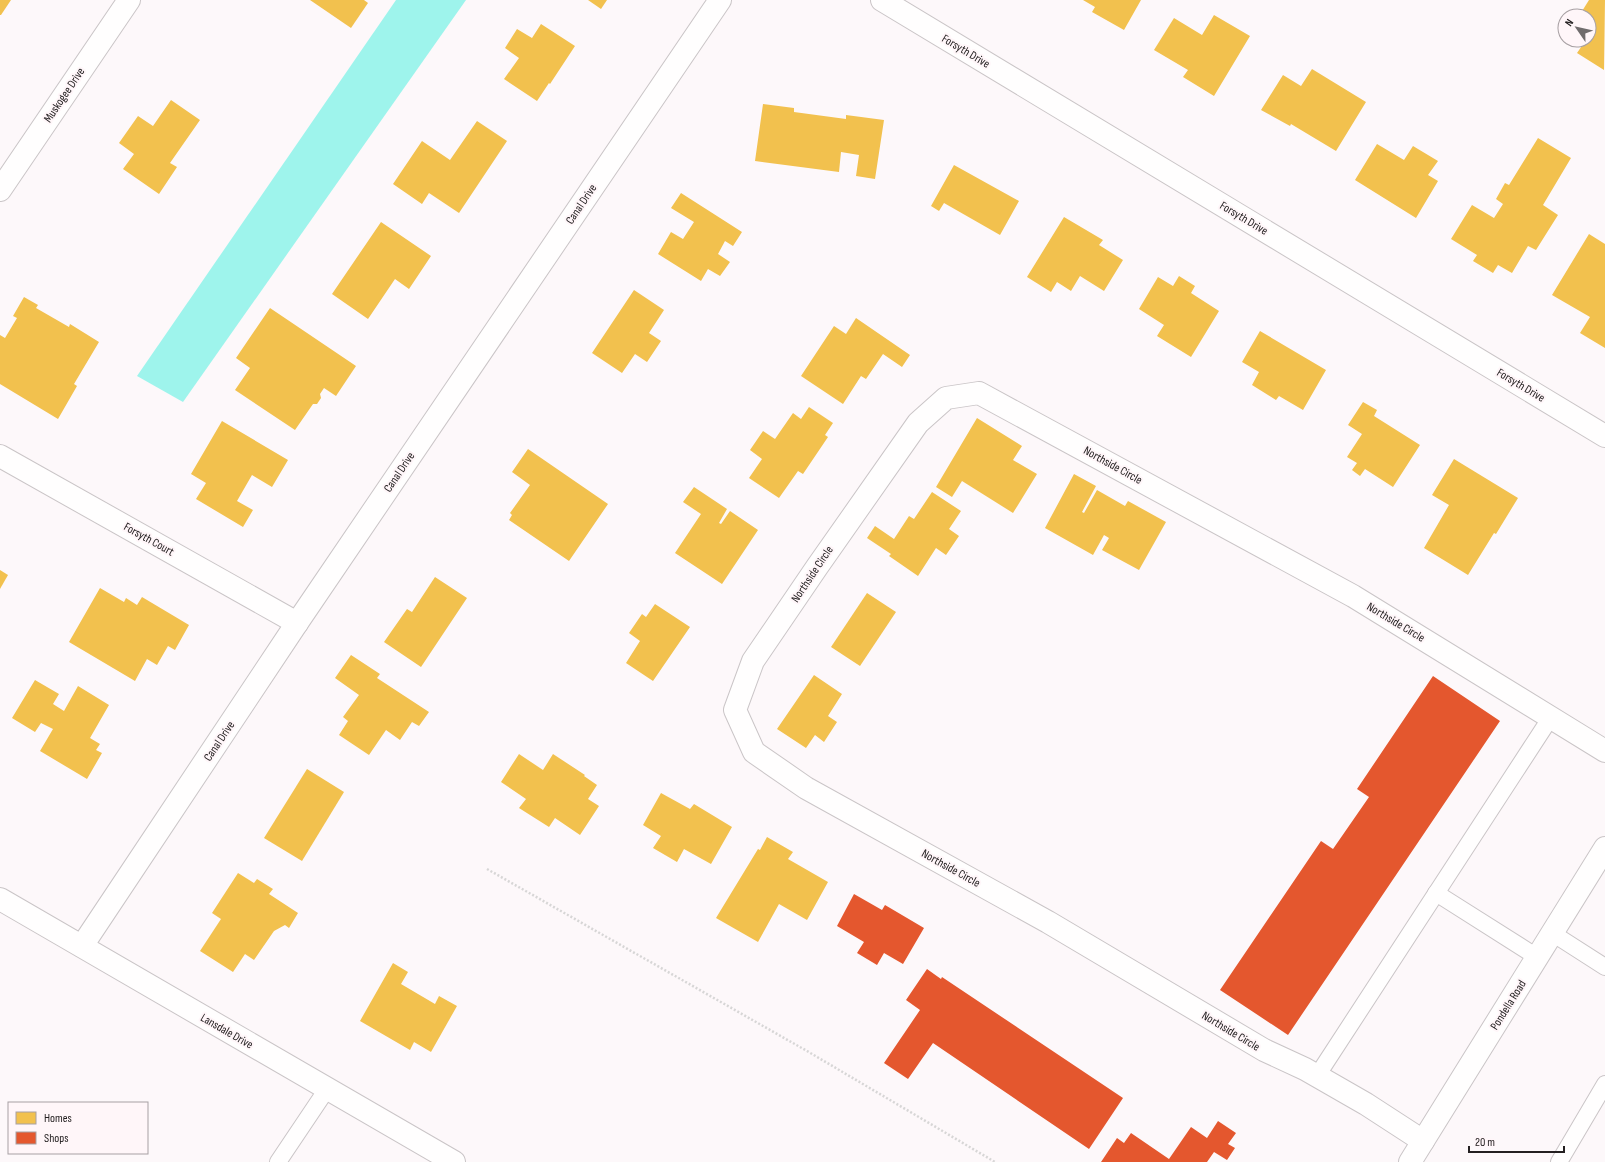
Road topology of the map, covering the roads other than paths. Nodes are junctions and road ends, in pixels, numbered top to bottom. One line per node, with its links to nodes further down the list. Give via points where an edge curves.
1 (129, 0): 4 (street, Muskogee Drive)
2 (720, 0): 7 (street, Canal Drive)
3 (882, 0): 5 (street, Forsyth Drive)
4 (0, 190)
5 (1605, 436)
6 (0, 456): 7 (street, Forsyth Court)
7 (297, 623): 14 (street, Canal Drive)
8 (1551, 717): 9 (street, Northside Circle); 11 (lane); 17 (street, Northside Circle, via 1353,596 979,393 946,398 918,423 753,661 735,710 754,752 806,788 1048,922 1264,1050)
9 (1605, 751)
10 (1605, 848): 13 (street, Pondella Road)
11 (1436, 893): 15 (lane); 17 (lane)
12 (0, 899): 14 (street, Lansdale Drive)
13 (1552, 933): 15 (street, Pondella Road); 16 (lane)
14 (82, 946): 19 (street, Lansdale Drive)
15 (1538, 957): 20 (street, Pondella Road)
16 (1605, 967)
17 (1317, 1076): 20 (street, Northside Circle)
18 (1605, 1084): 24 (lane)
19 (327, 1089): 21 (lane); 22 (street, Lansdale Drive)
20 (1423, 1141): 23 (street, Pondella Road)
21 (278, 1162)
22 (454, 1162)
23 (1410, 1162)
24 (1559, 1162)

